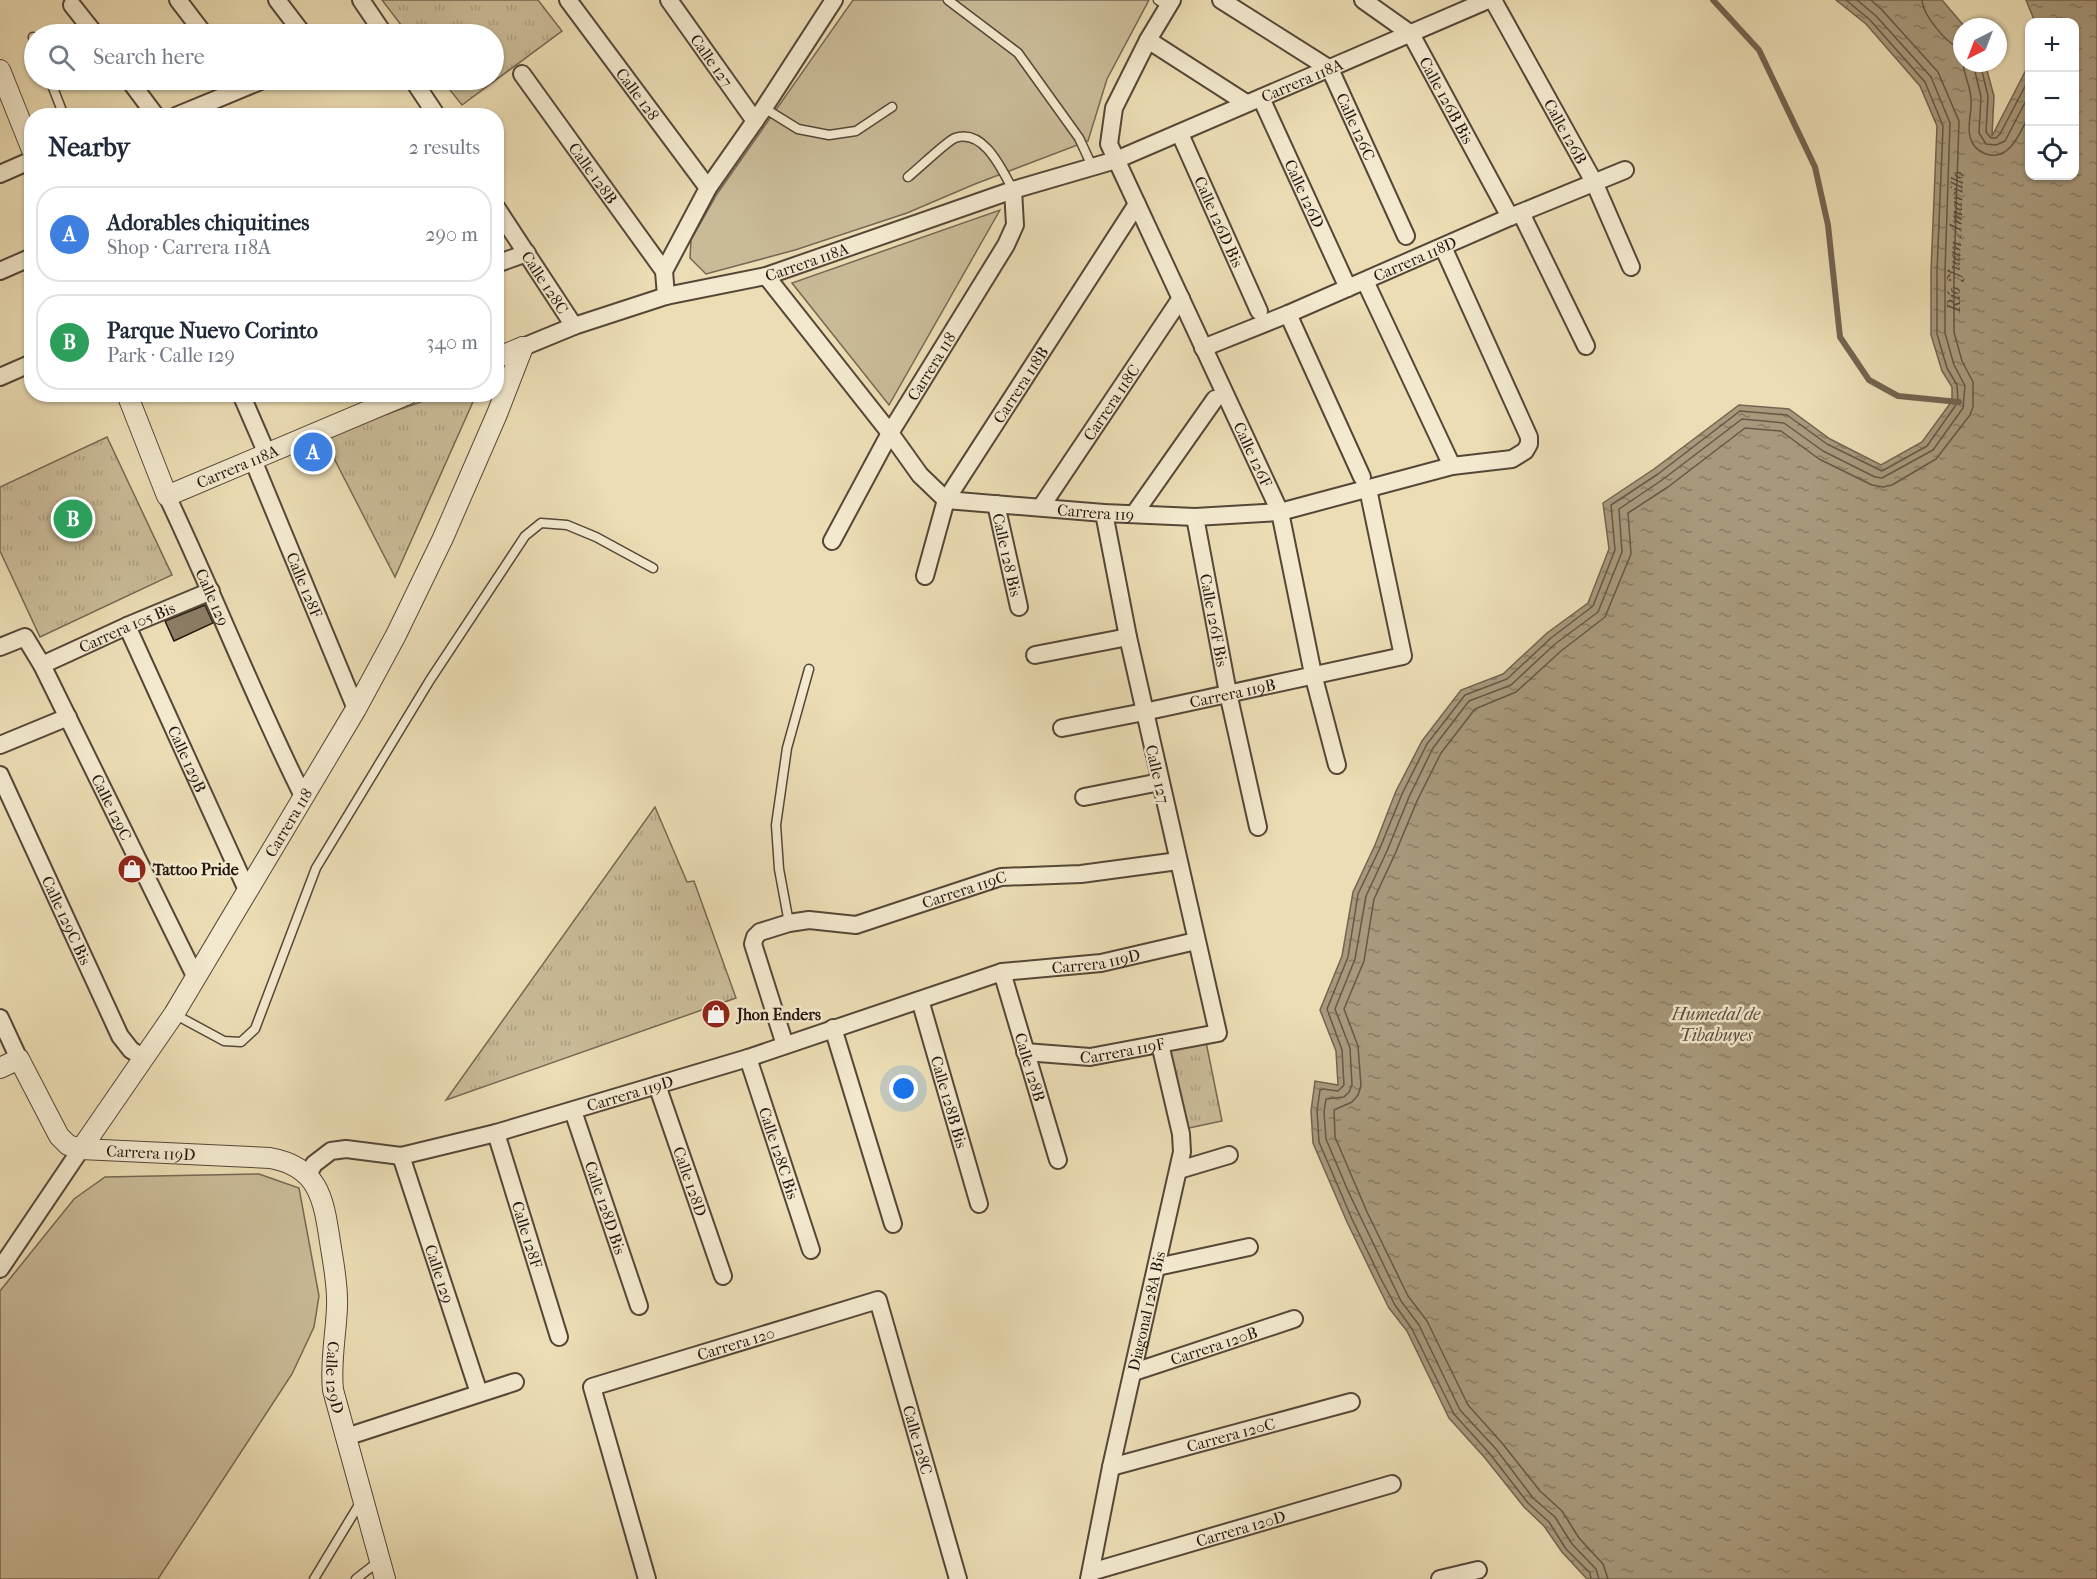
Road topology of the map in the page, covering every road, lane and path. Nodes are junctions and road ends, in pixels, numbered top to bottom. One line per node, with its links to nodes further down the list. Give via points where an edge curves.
1 (178, 0): 14 (street)
2 (277, 0): 15 (street)
3 (361, 0): 16 (street)
4 (568, 0): 42 (street, Calle 128)
5 (669, 0): 32 (street, Calle 127)
6 (834, 0): 32 (street)
7 (948, 0): 37 (lane, via 1018,53 1079,138)
8 (1221, 0): 19 (street)
9 (1363, 0): 17 (street, Calle 126B Bis)
10 (1491, 0): 17 (street, Carrera 118A); 41 (street, Calle 126B)
11 (1166, 2): 18 (street)
12 (72, 5): 13 (street)
13 (87, 24)
14 (196, 24)
15 (295, 24)
16 (374, 24)
17 (1411, 34): 19 (street, Carrera 118A); 45 (street, Calle 126B Bis)
18 (1148, 40): 26 (street); 35 (street, via 1114,108 1109,144)
19 (1330, 69): 26 (street, Carrera 118A); 47 (street, Calle 126C)
20 (0, 70): 33 (street)
21 (522, 74): 54 (street, Calle 128B)
22 (54, 90): 28 (lane)
23 (136, 90): 29 (street)
24 (228, 90): 30 (street)
25 (418, 90): 31 (street)
26 (1253, 100): 34 (street, Carrera 118A); 57 (street, Calle 126D)
27 (892, 107): 32 (lane, via 856,131 829,135)
28 (61, 108)
29 (150, 108)
30 (192, 108)
31 (427, 108)
32 (759, 115): 42 (street)
33 (24, 130)
34 (1180, 134): 35 (street, Carrera 118A); 60 (street, Calle 126D Bis)
35 (1116, 160): 37 (street, Carrera 118A); 44 (street, Calle 126F)
36 (24, 164): 39 (street)
37 (1092, 166): 43 (street, Carrera 118A)
38 (1625, 170): 41 (street, Carrera 118D)
39 (0, 174)
40 (908, 177): 43 (lane, via 954,138 969,137 984,145)
41 (1594, 182): 45 (street, Carrera 118D); 52 (street, Calle 126B)
42 (708, 188): 54 (street)
43 (1014, 190): 55 (street, Carrera 118A); 75 (street, Carrera 118, via 1015,225 1006,245)
44 (1137, 204): 59 (street, Calle 126F); 80 (street, Carrera 118B)
45 (1515, 215): 48 (street, Carrera 118D); 63 (street, Calle 126B Bis)
46 (504, 219): 49 (street, Calle 128C)
47 (1406, 236)
48 (1443, 247): 56 (street, Carrera 118D); 77 (street, Carrera 119, via 1529,437 1525,451 1512,459)
49 (527, 253): 51 (street); 62 (street, Calle 128C)
50 (24, 260): 53 (street)
51 (504, 261)
52 (1631, 267)
53 (0, 271)
54 (664, 271): 58 (street)
55 (766, 276): 58 (street, Carrera 118A); 75 (street)
56 (1365, 281): 57 (street, Carrera 118D); 77 (street)
57 (1348, 288): 61 (street, Carrera 118D)
58 (666, 296): 62 (street, Carrera 118A)
59 (1181, 298): 65 (street, Calle 126F); 82 (street, Carrera 118C)
60 (1259, 311)
61 (1288, 314): 65 (street, Carrera 118D); 78 (street)
62 (574, 326): 64 (street, Carrera 118A)
63 (1586, 346)
64 (523, 347): 66 (street, Carrera 118A); 69 (street, Carrera 118)
65 (1203, 348): 83 (street, Calle 126F)
66 (504, 355)
67 (24, 366): 68 (street)
68 (0, 377)
69 (504, 396)
70 (1215, 399): 85 (street)
71 (130, 402): 79 (street, Calle 129)
72 (243, 402): 76 (street, Calle 128F)
73 (389, 402): 76 (street, Carrera 118A)
74 (502, 402): 100 (street, Carrera 118, via 443,538)
75 (890, 433): 80 (street, via 920,475); 87 (street, Carrera 118)
76 (260, 457): 79 (street, Carrera 118A); 100 (street, Calle 128F)
77 (1452, 466): 78 (street, Carrera 119)
78 (1365, 483): 83 (street, Carrera 119); 98 (street, Carrera 119B, via 1403,656)
79 (167, 496): 90 (street, Calle 129)
80 (946, 500): 81 (street, Carrera 119); 89 (street, Carrera 118B)
81 (996, 504): 82 (street, Carrera 119); 91 (street, Calle 128 Bis)
82 (1041, 507): 84 (street, Carrera 119)
83 (1280, 512): 86 (street, Carrera 119); 98 (street, Calle 126F)
84 (1104, 513): 85 (street, Carrera 119); 93 (street, Calle 127)
85 (1134, 514): 86 (street, Carrera 119)
86 (1195, 518): 99 (street, Calle 126F Bis)
87 (832, 541)
88 (653, 568): 118 (lane, via 567,525 541,523 525,536 430,680 316,868 255,1029 241,1042 224,1041)
89 (925, 576)
90 (212, 591): 92 (street, Carrera 105 Bis); 108 (street, Calle 129)
91 (1019, 607)
92 (127, 626): 96 (street, Carrera 105 Bis); 112 (street, Calle 129B)
93 (1128, 637): 95 (street); 101 (street, Calle 127)
94 (0, 647): 96 (street, Calle 129C, via 25,636)
95 (1035, 655)
96 (42, 665): 102 (street, Calle 129C)
97 (809, 669): 113 (lane, via 787,748 776,825)
98 (1313, 674): 99 (street, Carrera 119B); 105 (street, Calle 126F)
99 (1228, 693): 101 (street, Carrera 119B); 110 (street, Calle 126F Bis)
100 (356, 709): 108 (street, Carrera 118)
101 (1144, 712): 103 (street, Carrera 119B); 107 (street, Calle 127)
102 (68, 717): 104 (street); 116 (street, Calle 129C)
103 (1062, 728)
104 (0, 745)
105 (1337, 765)
106 (0, 775): 125 (street, Calle 129C Bis, via 120,1036 130,1050)
107 (1160, 782): 109 (street); 111 (street, Calle 127)
108 (303, 796): 112 (street, Carrera 118)
109 (1084, 797)
110 (1258, 827)
111 (1178, 861): 113 (street, Carrera 119C, via 1081,874 1001,877 856,925 809,920); 114 (street, Calle 127)
112 (247, 890): 116 (street, Carrera 118)
113 (789, 923): 123 (street, Carrera 119C, via 760,932 753,944)
114 (1196, 941): 115 (street, Carrera 119D, via 1101,963); 121 (street, Calle 127)
115 (1002, 972): 117 (street, Carrera 119D); 124 (street, Calle 128B)
116 (196, 978): 118 (street, Carrera 118)
117 (920, 1000): 120 (street, Carrera 119D); 138 (street, Calle 128B Bis)
118 (174, 1014): 125 (street, Carrera 118)
119 (0, 1018): 127 (street)
120 (834, 1028): 123 (street, Carrera 119D); 139 (street)
121 (1218, 1033): 122 (street, Carrera 119F)
122 (1160, 1044): 124 (street, Carrera 119F, via 1090,1057); 136 (street, Diagonal 128A Bis, via 1181,1134)
123 (784, 1045): 126 (street, Carrera 119D)
124 (1025, 1052): 135 (street, Calle 128B)
125 (144, 1058): 132 (street, Carrera 118)
126 (748, 1058): 129 (street, Carrera 119D); 141 (street, Calle 128C Bis)
127 (19, 1059): 128 (street); 132 (street, via 58,1136)
128 (0, 1068)
129 (657, 1085): 130 (street, Carrera 119D); 144 (street, Calle 128D)
130 (573, 1111): 131 (street, Carrera 119D); 146 (street, Calle 128D Bis)
131 (496, 1132): 134 (street, Carrera 119D); 148 (street, Calle 128F)
132 (75, 1147): 137 (street, Carrera 119D, via 270,1158 296,1166); 142 (street, Carrera 118)
133 (1229, 1155): 136 (street)
134 (401, 1156): 137 (street, Carrera 119D, via 346,1149 331,1151 314,1164); 151 (street, Calle 129)
135 (1058, 1160)
136 (1179, 1170): 143 (street, Diagonal 128A Bis)
137 (308, 1175): 153 (street, Calle 129D, via 324,1201 336,1281 332,1379)
138 (979, 1204)
139 (892, 1224)
140 (1249, 1247): 143 (street)
141 (811, 1250)
142 (1, 1263)
143 (1157, 1267): 149 (street, Diagonal 128A Bis)
144 (723, 1276)
145 (878, 1300): 163 (street, Carrera 120, via 592,1387); 164 (street, Calle 128C)
146 (639, 1306)
147 (1294, 1319): 149 (street, Carrera 120B)
148 (559, 1337)
149 (1134, 1372): 154 (street, Diagonal 128A Bis)
150 (515, 1382): 151 (street)
151 (479, 1393): 153 (street)
152 (1351, 1402): 154 (street, Carrera 120C)
153 (346, 1437): 156 (street, Calle 129D)
154 (1111, 1467): 159 (street, Diagonal 128A Bis)
155 (1392, 1484): 159 (street, Carrera 120D)
156 (363, 1498): 157 (street, Calle 129D); 160 (lane)
157 (380, 1560): 161 (lane); 162 (street, Calle 129D)
158 (1478, 1570): 165 (street)
159 (1090, 1576)
160 (314, 1579)
161 (356, 1579)
162 (385, 1579)
163 (648, 1579)
164 (958, 1579)
165 (1440, 1579)

